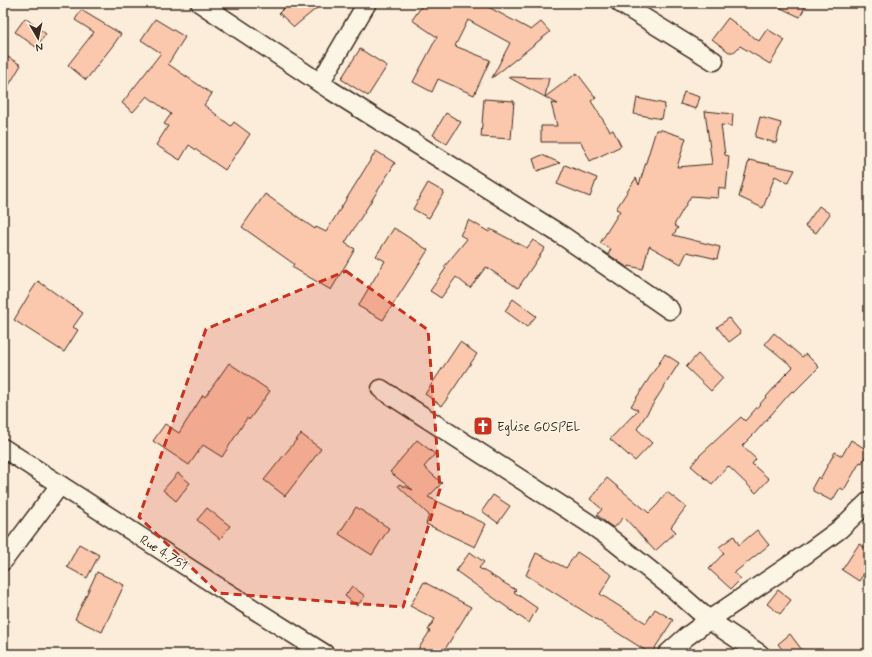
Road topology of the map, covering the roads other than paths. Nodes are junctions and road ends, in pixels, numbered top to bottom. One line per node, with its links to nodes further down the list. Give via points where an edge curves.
1 (200, 3): 5 (street)
2 (367, 3): 5 (street)
3 (620, 3): 4 (street)
4 (714, 61)
5 (320, 83): 6 (street, via 563,236)
6 (670, 310)
7 (381, 389): 12 (street, via 605,534)
8 (3, 448): 9 (street, Rue 4.751)
9 (60, 485): 11 (street); 13 (street, Rue 4.751)
10 (869, 501): 12 (street, via 840,529 812,550)
11 (3, 561)
12 (709, 620): 14 (street); 15 (street)
13 (325, 654)
14 (667, 654)
15 (760, 654)

